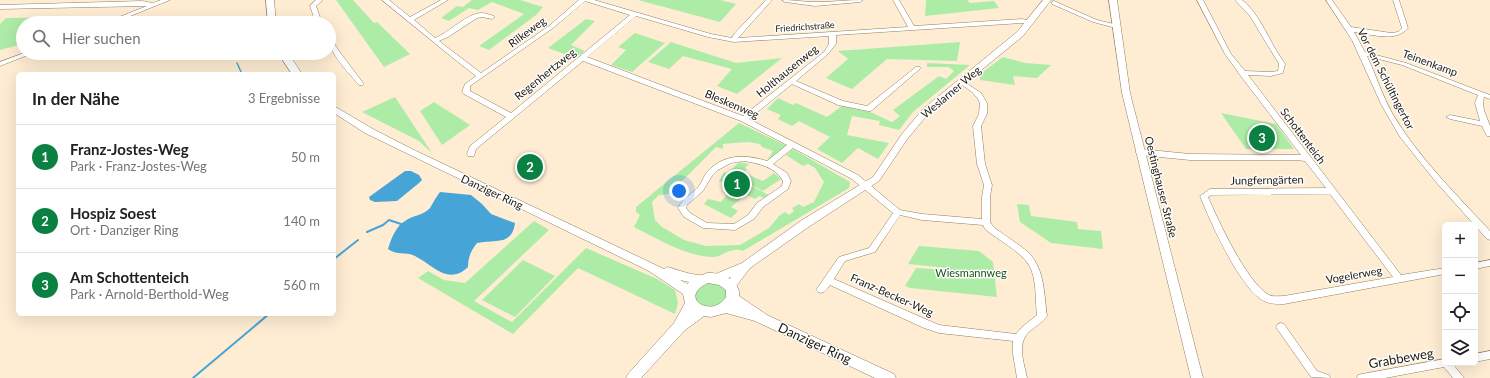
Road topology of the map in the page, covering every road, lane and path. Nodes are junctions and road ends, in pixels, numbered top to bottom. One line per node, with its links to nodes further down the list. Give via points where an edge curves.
1 (167, 0): 18 (street)
2 (270, 0): 22 (main road)
3 (320, 0): 23 (street, via 313,6)
4 (385, 0): 25 (street)
5 (445, 0): 25 (street)
6 (583, 0): 42 (street, Rilkeweg, via 551,27)
7 (587, 0): 20 (street, Friedrichstraße)
8 (769, 0): 32 (street)
9 (786, 0): 10 (street, via 815,4)
10 (860, 0)
11 (896, 0): 28 (street)
12 (1112, 0): 27 (street, Oestinghauser Straße)
13 (1200, 0): 41 (street, Schottenteich, via 1228,54)
14 (1238, 0): 41 (street, via 1247,6 1282,64 1281,72)
15 (1329, 0): 29 (street, Vor dem Schültingertor)
16 (1396, 0): 29 (street, via 1405,28 1400,34)
17 (1050, 1): 26 (street, Weslarner Weg); 27 (street, via 1094,21)
18 (154, 5): 19 (street, via 142,3); 21 (street)
19 (0, 7)
20 (635, 14): 32 (street, Friedrichstraße, via 710,36); 36 (street, Regenhertzweg)
21 (125, 16)
22 (271, 16)
23 (317, 16)
24 (492, 17): 31 (street, via 475,16 446,36)
25 (410, 20): 31 (street)
26 (1029, 22): 28 (street, Friedrichstraße); 44 (street, Weslarner Weg, via 1020,34)
27 (1116, 26): 55 (street, Oestinghauser Straße, via 1126,93)
28 (912, 28): 30 (street, Friedrichstraße)
29 (1349, 29): 34 (street, Vor dem Schültingertor)
30 (832, 34): 32 (street, Friedrichstraße); 43 (street, Holthausenweg, via 833,46)
31 (435, 40): 42 (street)
32 (734, 40)
33 (336, 52): 45 (street)
34 (1362, 53): 46 (street, Teinenkamp, via 1404,64); 63 (street, Vor dem Schültingertor, via 1380,96 1405,140)
35 (16, 58): 38 (street)
36 (582, 58): 49 (street, Regenhertzweg); 51 (street, Bleskenweg)
37 (288, 60): 40 (main road)
38 (0, 64)
39 (918, 68): 43 (street, via 868,109 841,103)
40 (296, 72)
41 (1241, 73): 57 (street, Schottenteich)
42 (481, 76): 49 (street, Rilkeweg, via 467,85 466,92)
43 (791, 80): 51 (street, Holthausenweg)
44 (961, 82): 59 (street, Weslarner Weg, via 926,111 905,136 882,172); 62 (street, via 977,91 982,99 984,112 978,120 978,126 981,164 988,185)
45 (361, 84)
46 (1482, 94): 47 (street, Teinenkamp); 52 (street, via 1478,107)
47 (1490, 96)
48 (336, 110): 67 (main road, Danziger Ring, via 414,154)
49 (511, 116): 56 (street, Regenhertzweg, via 473,148)
50 (1450, 117): 52 (street)
51 (744, 119): 54 (street, Bleskenweg)
52 (1485, 124): 53 (street)
53 (1490, 134)
54 (793, 144): 58 (street); 59 (street, Bleskenweg, via 855,177)
55 (1139, 152): 57 (street, via 1190,157); 90 (street, Oestinghauser Straße)
56 (471, 154)
57 (1307, 159): 60 (street, Schottenteich)
58 (768, 164): 58 (street, via 739,158 726,161 709,175 702,187 685,201 682,208 687,215 706,226 735,227 751,217 760,205 785,187 787,181 784,175)
59 (864, 188): 61 (street, Bleskenweg); 65 (street, Weslarner Weg, via 858,195 806,223)
60 (1331, 191): 70 (street, Schottenteich); 76 (street, Jungferngärten, via 1210,192 1204,196 1224,242 1256,290)
61 (898, 212): 62 (street, via 922,217); 72 (street, Franz-Becker-Weg, via 872,250 842,259)
62 (986, 222): 82 (street, via 994,233 1027,257 1036,273 1042,316)
63 (1490, 237)
64 (1490, 263): 66 (street)
65 (746, 265): 69 (street, Weslarner Weg); 74 (street, Weslarner Weg)
66 (1478, 265)
67 (653, 268): 71 (main road, Danziger Ring); 75 (main road, Danziger Ring)
68 (1442, 272): 70 (street, Vogelerweg)
69 (717, 278): 71 (main road); 74 (main road, via 725,282)
70 (1399, 279): 76 (street, Vogelerweg, via 1284,300)
71 (698, 280): 75 (main road, via 692,286)
72 (829, 280): 73 (street, Franz-Becker-Weg); 82 (street, Franz-Becker-Weg, via 939,329)
73 (821, 290)
74 (731, 292): 77 (main road); 79 (main road, Danziger Ring)
75 (690, 298): 78 (main road); 80 (main road)
76 (1268, 299)
77 (724, 308): 78 (main road, via 710,312); 79 (main road, Danziger Ring)
78 (702, 311): 80 (main road)
79 (762, 319): 88 (main road, Danziger Ring)
80 (679, 327): 87 (main road)
81 (1280, 327): 91 (street, via 1314,374)
82 (1018, 338): 89 (street)
83 (1490, 355): 84 (street)
84 (1478, 357)
85 (1442, 364): 92 (street, Grabbeweg)
86 (1449, 366): 93 (street, Grabbeweg)
87 (633, 378)
88 (889, 378)
89 (1022, 378)
90 (1197, 378)
91 (1325, 378)
92 (1362, 378)
93 (1459, 378)

